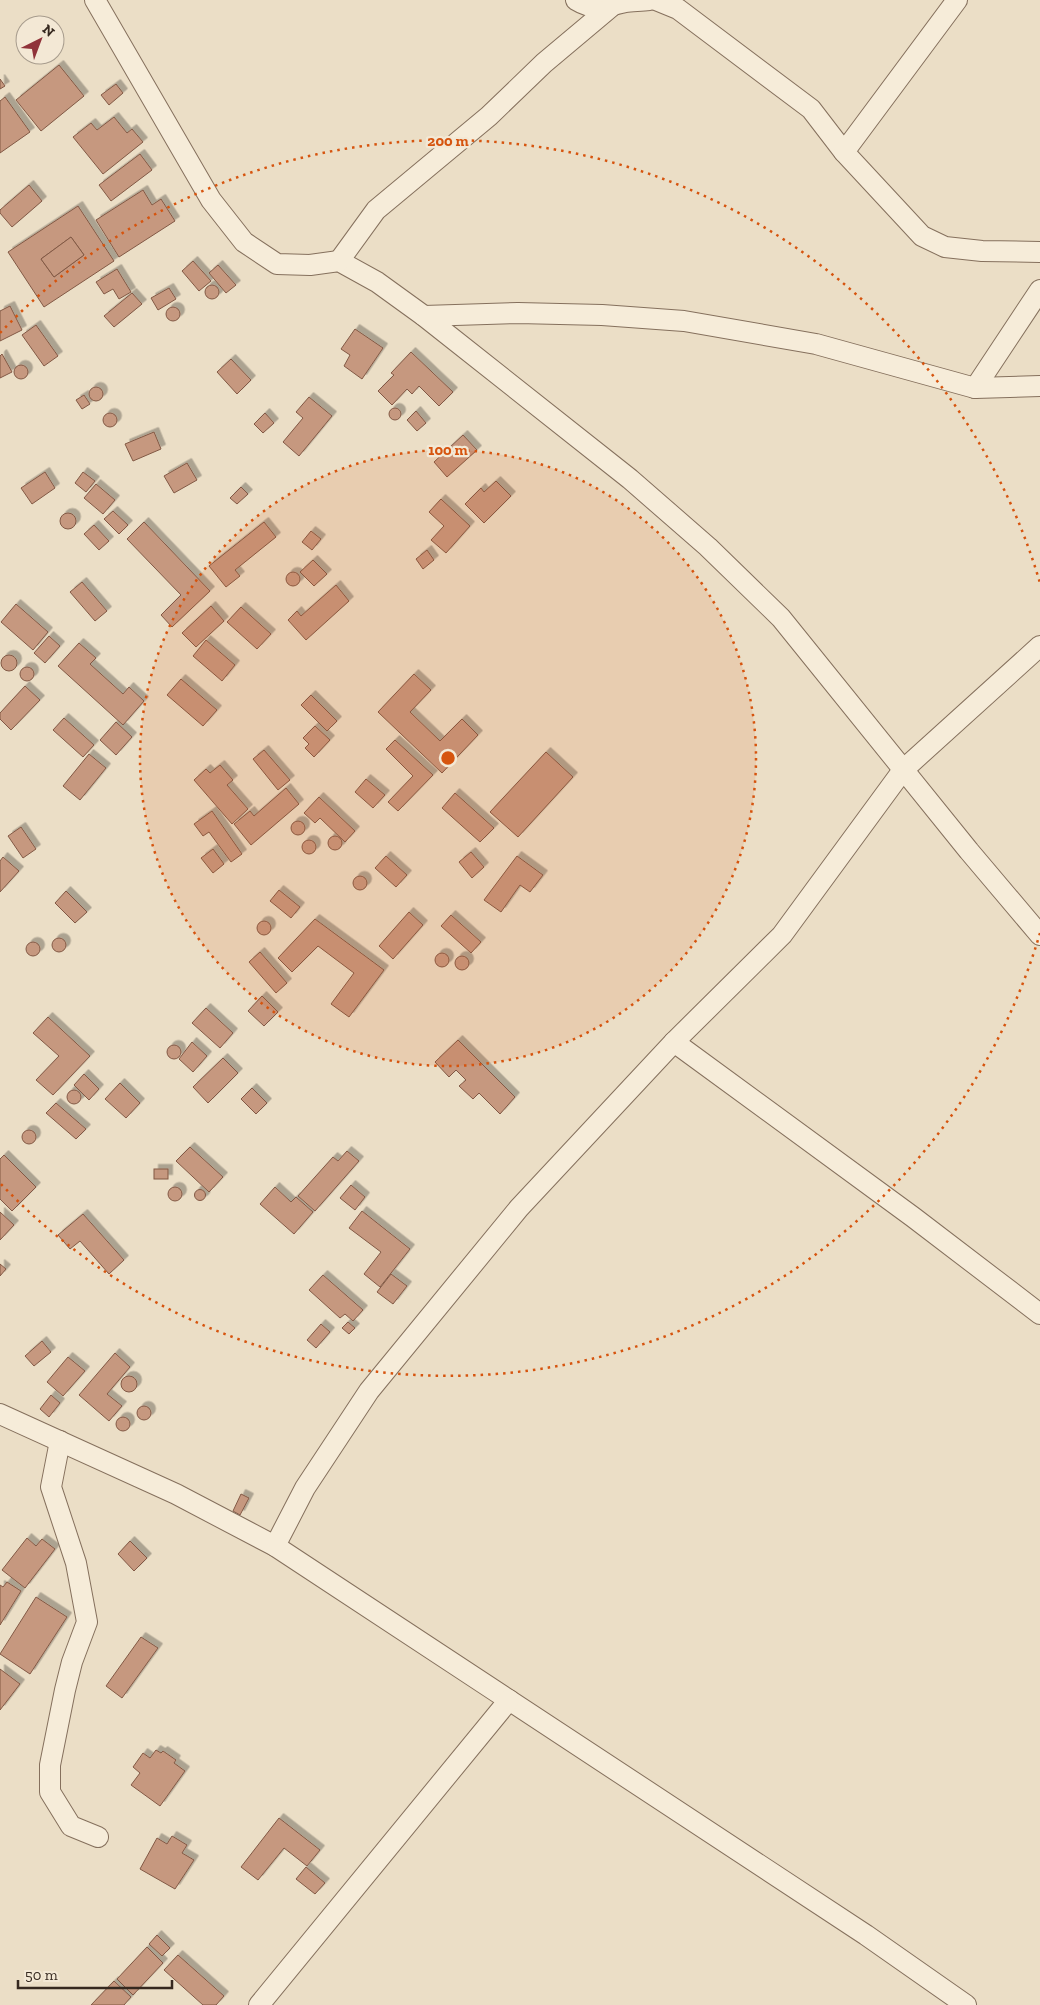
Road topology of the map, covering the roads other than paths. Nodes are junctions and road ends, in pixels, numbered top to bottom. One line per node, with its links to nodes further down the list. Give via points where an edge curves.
1 (95, 0): 9 (street, via 211,200 244,242 277,264 310,265)
2 (576, 0): 6 (street, via 587,7)
3 (649, 0): 6 (street)
4 (656, 0): 7 (street, via 678,9 811,109)
5 (957, 0): 7 (street)
6 (614, 4): 9 (street, via 489,116 376,210)
7 (844, 152): 8 (street, via 922,236 945,246)
8 (1040, 252)
9 (339, 261): 11 (street, via 377,282)
10 (1040, 290): 13 (street)
11 (424, 316): 13 (street, via 518,313 684,321 816,344); 15 (street, via 630,479 708,546 782,618)
12 (1040, 386): 13 (street)
13 (975, 388)
14 (1040, 646): 15 (street)
15 (903, 770): 16 (street); 17 (street, via 782,935)
16 (1040, 935)
17 (674, 1042): 18 (street); 21 (street, via 519,1208 369,1391 305,1488)
18 (1040, 1314)
19 (0, 1414): 20 (street)
20 (60, 1440): 21 (street, via 176,1494); 23 (street, via 51,1488 76,1563 87,1622 64,1690 50,1765 50,1792 71,1826)
21 (275, 1546): 22 (street)
22 (509, 1700): 24 (street); 25 (street, via 866,1935)
23 (98, 1838)
24 (260, 2005)
25 (966, 2005)

